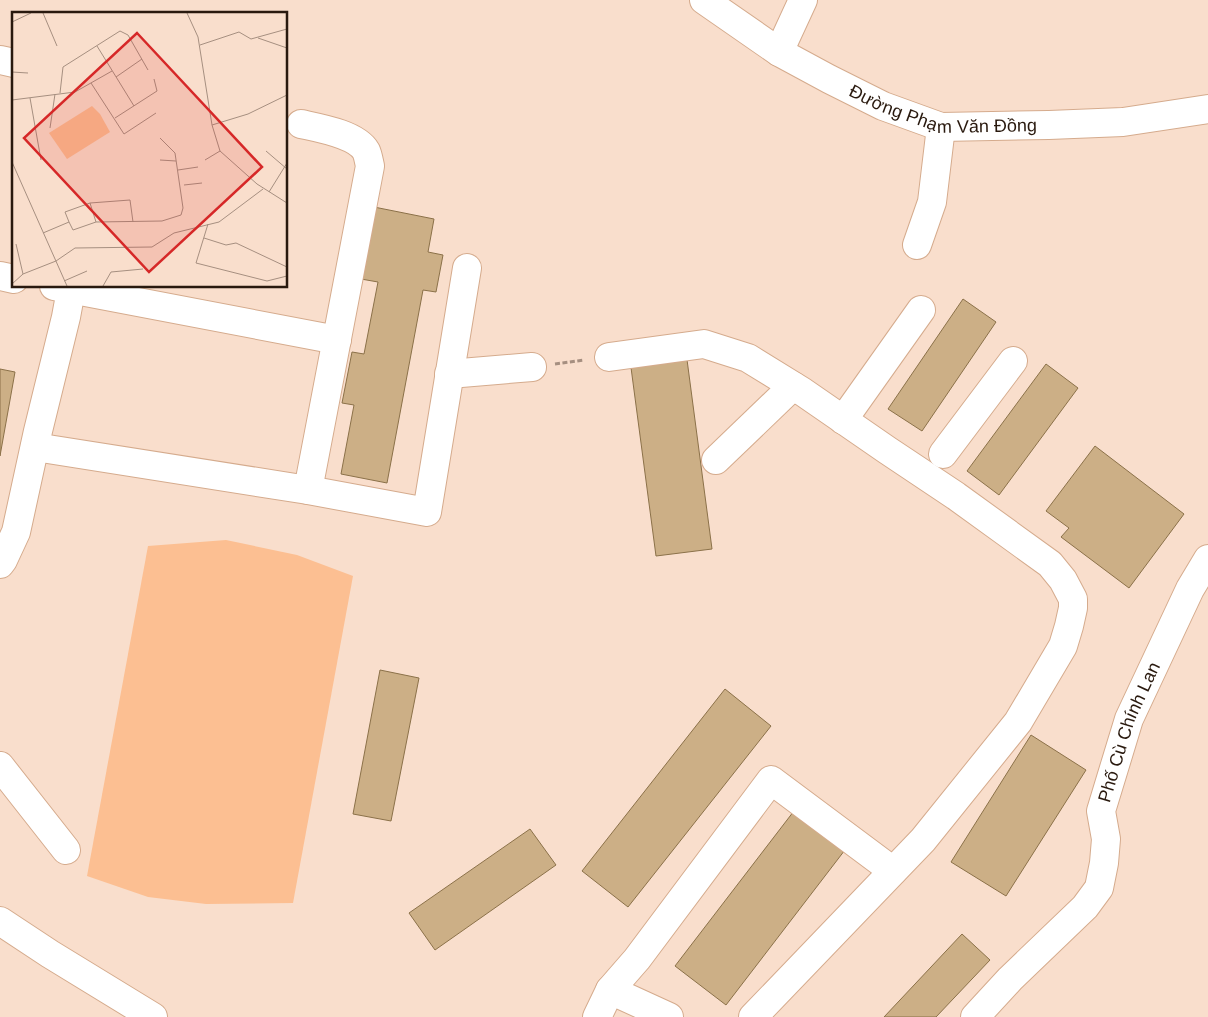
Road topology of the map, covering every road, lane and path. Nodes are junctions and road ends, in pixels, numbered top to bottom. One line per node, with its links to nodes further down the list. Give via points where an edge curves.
1 (704, 0): 3 (street, Đường Phạm Văn Đồng)
2 (803, 0): 3 (street)
3 (779, 52): 6 (street, Đường Phạm Văn Đồng, via 882,106)
4 (1208, 109): 6 (street, Đường Phạm Văn Đồng, via 1123,122)
5 (301, 124): 12 (street, via 342,133 366,151 370,166)
6 (942, 127): 7 (street, via 932,202)
7 (917, 245)
8 (467, 268): 16 (street)
9 (63, 288): 10 (street); 19 (street, via 66,318)
10 (116, 292): 12 (street)
11 (921, 310): 18 (street)
12 (337, 340): 22 (street)
13 (609, 357): 15 (path); 17 (street, via 704,344 748,358)
14 (1013, 361): 20 (street)
15 (532, 366): 16 (street)
16 (449, 374): 22 (street, via 426,512)
17 (793, 386): 18 (street); 21 (street)
18 (843, 420): 27 (street, via 1050,564 1073,599 1063,646 1018,722 923,840)
19 (35, 447): 22 (street); 24 (street, via 16,532)
20 (944, 454)
21 (716, 460)
22 (308, 490)
23 (1208, 559): 34 (street, Phố Cù Chính Lan, via 1190,589 1129,719 1101,811 1106,840 1099,888 1085,907)
24 (0, 564)
25 (0, 766): 26 (street)
26 (66, 850)
27 (893, 871): 29 (street, via 771,780 637,959); 33 (street)
28 (0, 921): 30 (street)
29 (610, 990): 31 (street); 32 (street)
30 (152, 1017)
31 (597, 1017)
32 (668, 1017)
33 (753, 1017)
34 (975, 1017)

